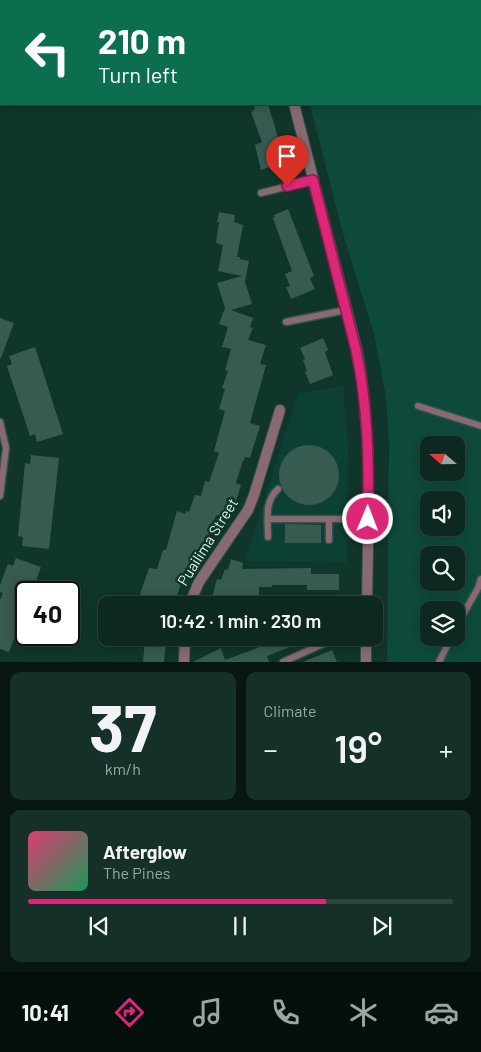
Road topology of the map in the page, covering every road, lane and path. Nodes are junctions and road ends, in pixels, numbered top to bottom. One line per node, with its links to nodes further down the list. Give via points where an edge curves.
1 (294, 105): 2 (street)
2 (313, 180): 3 (lane); 4 (street)
3 (261, 194)
4 (346, 310): 5 (lane); 14 (street, via 366,405)
5 (286, 322)
6 (418, 406): 9 (lane)
7 (280, 410): 18 (street, Puailima Street, via 248,510)
8 (0, 422): 11 (lane, via 6,448)
9 (481, 426)
10 (278, 489): 12 (lane, via 269,499)
11 (0, 496)
12 (268, 518): 13 (lane); 15 (lane)
13 (329, 519): 14 (lane); 16 (lane)
14 (368, 519): 19 (street)
15 (268, 537)
16 (329, 540)
17 (481, 579): 20 (lane)
18 (193, 596)
19 (367, 596)
20 (465, 611)
21 (185, 646): 25 (street)
22 (318, 646): 26 (lane)
23 (366, 646): 27 (street)
24 (447, 646): 28 (lane)
25 (184, 662)
26 (283, 662)
27 (366, 662)
28 (440, 662)

